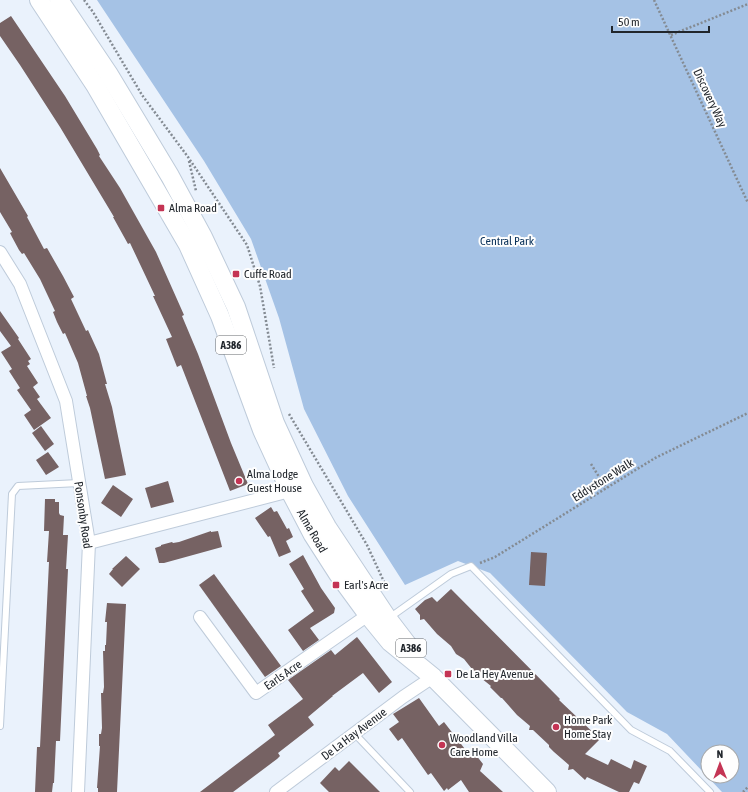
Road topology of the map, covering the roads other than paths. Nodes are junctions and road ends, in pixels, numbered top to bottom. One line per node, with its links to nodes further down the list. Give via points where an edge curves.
1 (40, 0): 5 (main road, Alma Road / A386, via 95,85 188,245 220,316 262,430)
2 (59, 0): 9 (main road, Alma Road / A386, via 108,73 170,176 203,237 236,307 275,423 304,486 326,527)
3 (0, 252): 4 (street, Ponsonby Road, via 20,284 66,402)
4 (79, 483): 6 (street, Ponsonby Road); 11 (lane, via 18,486 12,494)
5 (290, 491): 6 (street); 7 (main road, Alma Road / A386, via 313,535)
6 (90, 542): 14 (street, Ponsonby Road)
7 (368, 615): 8 (street, Earls Acre, via 256,693); 10 (main road, Alma Road / A386, via 390,642)
8 (200, 617)
9 (388, 619): 10 (main road, Alma Road / A386); 18 (lane, via 451,574 470,566 631,730 670,751)
10 (433, 677): 12 (street, De La Hay Avenue); 17 (main road, Alma Road / A386)
11 (0, 726)
12 (354, 733): 13 (street, De La Hay Avenue); 16 (lane)
13 (293, 788): 15 (street, De La Hay Avenue)
14 (78, 792)
15 (276, 792)
16 (410, 792)
17 (548, 792)
18 (710, 792)

